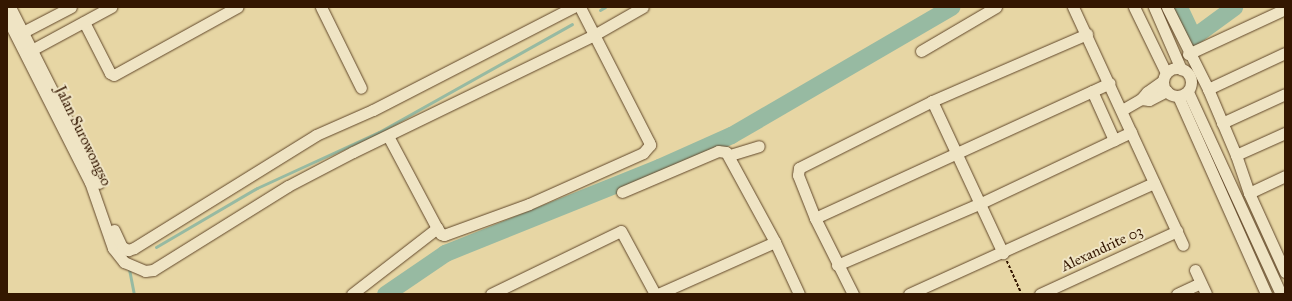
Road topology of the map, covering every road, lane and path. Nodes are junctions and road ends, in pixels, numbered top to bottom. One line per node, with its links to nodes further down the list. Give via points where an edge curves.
1 (10, 7): 17 (street, Jalan Surowongso)
2 (71, 7): 17 (street)
3 (112, 7): 15 (street)
4 (237, 7): 15 (street, via 114,75 110,73)
5 (321, 7): 26 (street)
6 (644, 7): 16 (street)
7 (996, 7): 19 (street)
8 (1073, 7): 18 (street)
9 (1134, 7): 24 (street)
10 (1154, 7): 23 (street)
11 (1167, 7): 22 (street)
12 (578, 8): 16 (street); 20 (street, Jalan Surowongso, via 373,110 316,135 128,250 117,238 93,169)
13 (1285, 9): 22 (street)
14 (7, 18): 20 (street, Jalan Surowongso)
15 (84, 22): 20 (street)
16 (592, 31): 36 (street); 48 (street, via 649,142 648,148 586,180 529,204 444,235)
17 (23, 32): 20 (street, Jalan Surowongso)
18 (1087, 34): 25 (street); 31 (street)
19 (921, 51)
20 (29, 52): 36 (street, Jalan Surowongso, via 90,182 113,248 118,257 130,266 145,271 153,270 288,186)
21 (1285, 53): 27 (street)
22 (1188, 54): 27 (street)
23 (1181, 69): 24 (street, via 1173,69); 29 (street, via 1191,78)
24 (1165, 82): 29 (street); 32 (street, via 1149,100 1141,99)
25 (1110, 83): 28 (street); 32 (street)
26 (361, 88)
27 (1208, 89): 33 (street)
28 (1092, 92): 37 (street); 39 (street)
29 (1183, 94): 57 (street); 59 (street)
30 (1285, 94): 33 (street)
31 (932, 102): 39 (street); 47 (street, via 799,168 798,175)
32 (1122, 110): 34 (street)
33 (1222, 123): 41 (street)
34 (1131, 132): 37 (street); 43 (street)
35 (1285, 133): 41 (street)
36 (388, 136): 48 (street)
37 (1114, 140): 46 (street)
38 (759, 146): 40 (street)
39 (955, 153): 46 (street); 47 (street)
40 (730, 155): 44 (street, via 718,151); 50 (street)
41 (1236, 155): 45 (street)
42 (1285, 176): 45 (street)
43 (1154, 183): 49 (street); 52 (street)
44 (622, 192)
45 (1249, 193): 55 (street)
46 (981, 203): 52 (street); 53 (street)
47 (815, 218): 53 (street)
48 (437, 228): 60 (street)
49 (1177, 230): 51 (street); 67 (street, Alexandrite 03)
50 (776, 242): 62 (street); 63 (street)
51 (1183, 245)
52 (1003, 253): 65 (street); 66 (path)
53 (837, 264): 64 (street)
54 (1195, 270): 56 (street)
55 (1285, 272)
56 (1201, 283): 58 (street); 68 (street)
57 (1279, 290): 59 (street)
58 (1184, 293)
59 (1262, 293)
60 (352, 294)
61 (491, 294): 62 (street, via 620,231)
62 (656, 294)
63 (799, 294)
64 (853, 294)
65 (909, 294)
66 (1022, 294)
67 (1040, 294)
68 (1206, 294)

